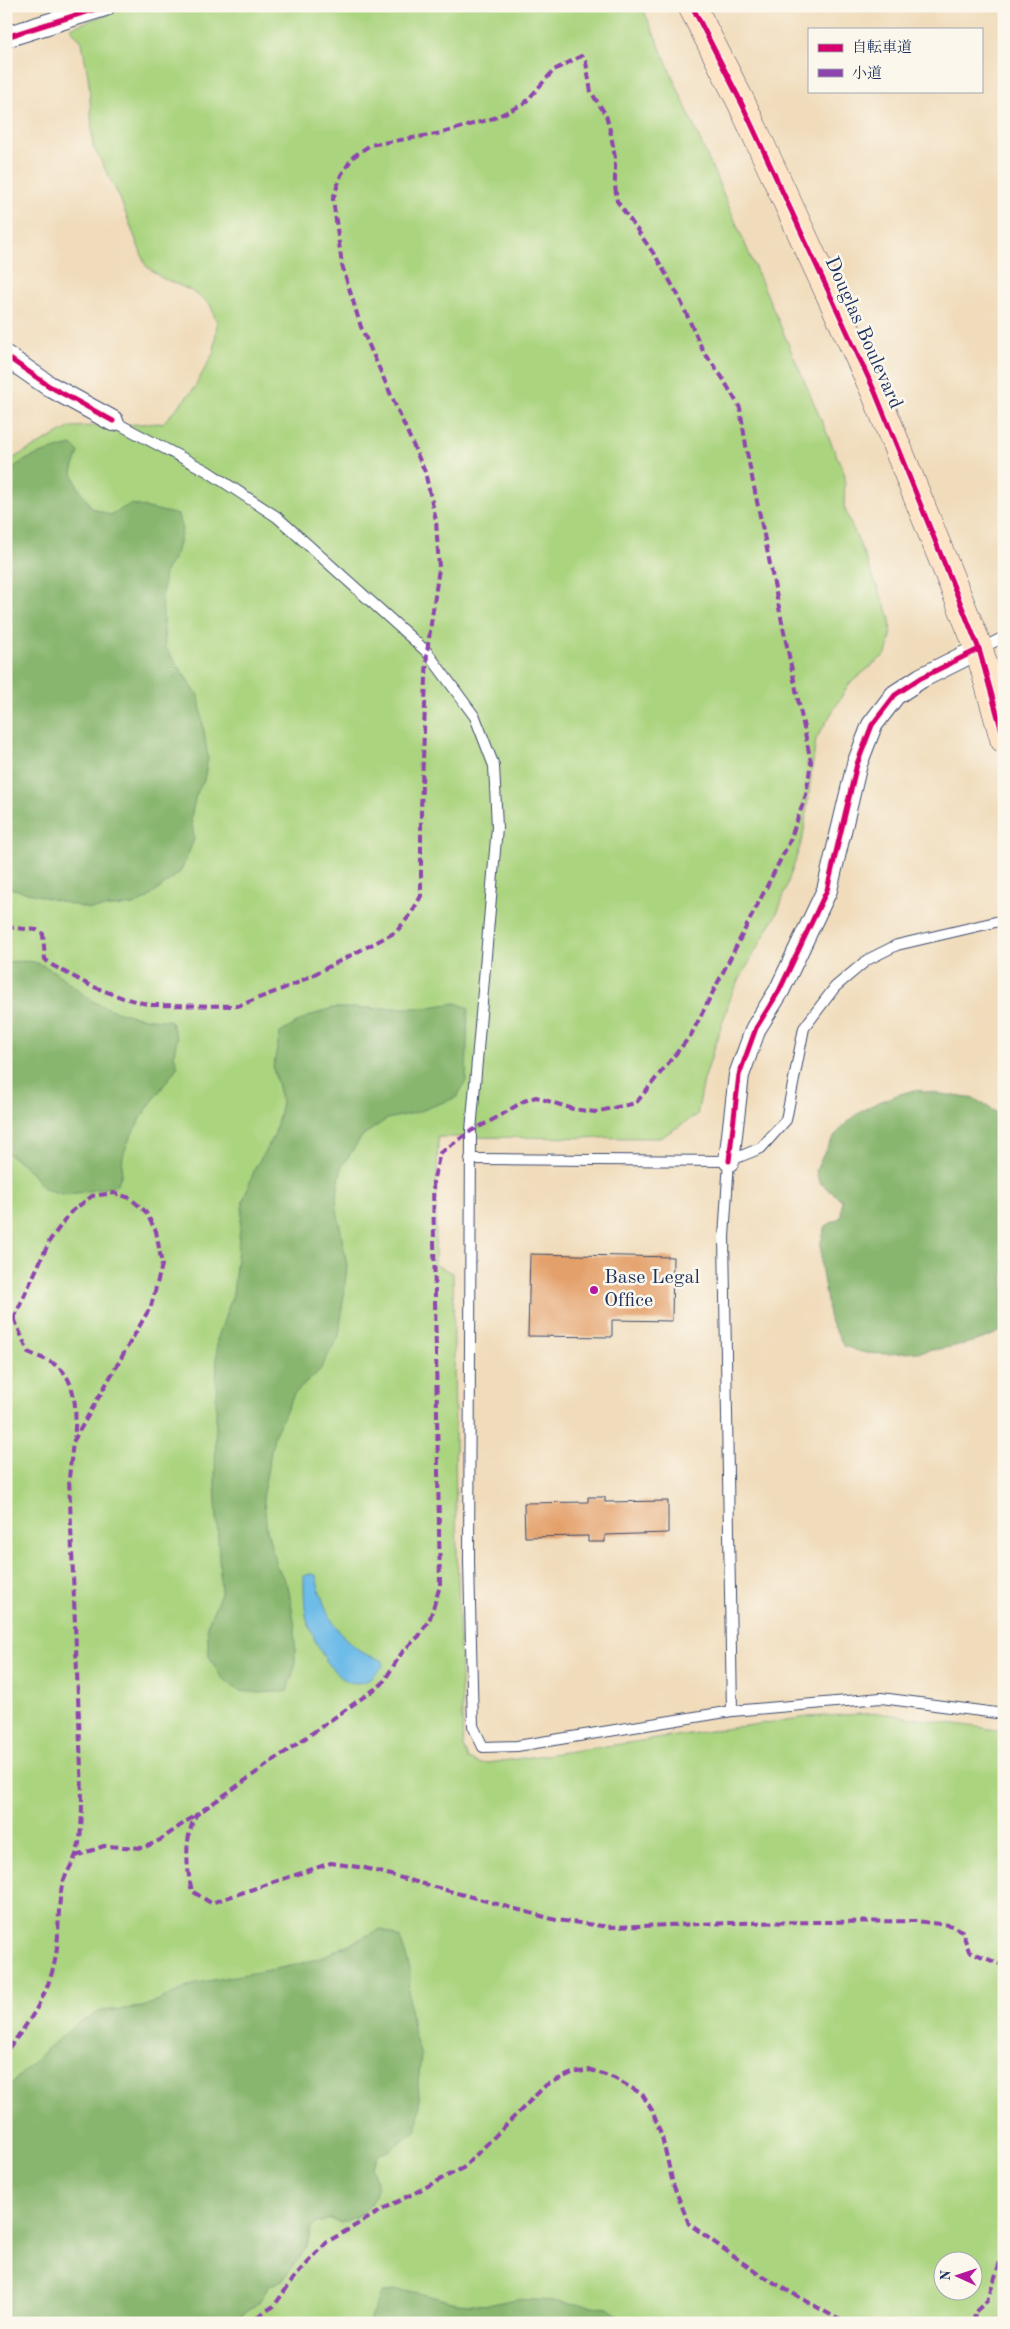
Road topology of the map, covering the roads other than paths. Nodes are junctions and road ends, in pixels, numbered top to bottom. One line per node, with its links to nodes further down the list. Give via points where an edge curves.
1 (105, 6): 3 (street)
2 (692, 6): 7 (street, Douglas Boulevard, via 741,102 875,392)
3 (6, 36)
4 (6, 356): 5 (street, via 50,386)
5 (114, 421): 10 (lane, via 207,471 278,517 427,652 475,717 494,766 497,827)
6 (1004, 637): 7 (lane)
7 (980, 649): 8 (street, Douglas Boulevard); 11 (street, via 921,678 895,695 872,725 857,764 827,890 779,991 756,1028 739,1076)
8 (1004, 739)
9 (1004, 920): 11 (lane, via 897,945 867,960 835,987 804,1028 786,1120 760,1148)
10 (470, 1159): 11 (lane); 12 (lane, via 469,1562 473,1726 483,1747 517,1746)
11 (729, 1161): 12 (lane, via 724,1237)
12 (732, 1711): 13 (lane, via 880,1698)
13 (1004, 1714)

